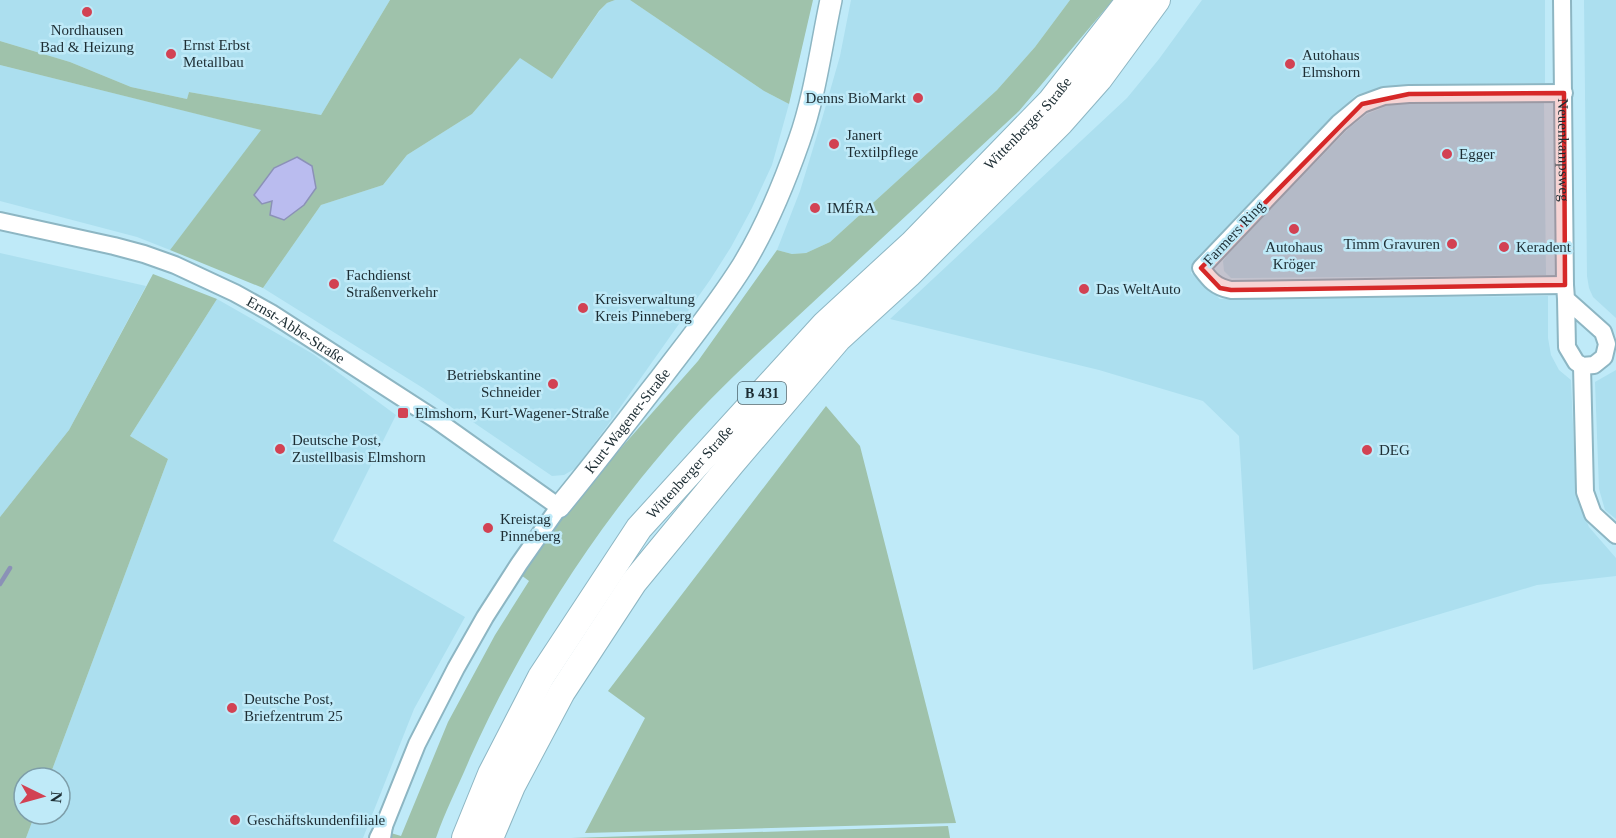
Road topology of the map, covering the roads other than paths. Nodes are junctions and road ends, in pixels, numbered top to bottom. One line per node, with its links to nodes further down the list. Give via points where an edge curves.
1 (831, 0): 9 (street, Kurt-Wagener-Straße, via 799,141 743,265)
2 (1130, 0): 12 (main road, Wittenberger Straße / B 431, via 1051,101 913,243 825,324 639,528 542,677 491,774)
3 (1157, 0): 13 (main road, Wittenberger Straße / B 431, via 1099,79 1061,122 838,339 634,582 562,692 512,786)
4 (1562, 0): 5 (street, Neuenkampsweg)
5 (1564, 93): 7 (street, Neuenkampsweg); 7 (street, Farmers Ring, via 1409,94 1384,96 1362,104 1339,123 1201,268 1220,288 1230,290)
6 (0, 221): 9 (street, Ernst-Abbe-Straße, via 144,254 234,293 435,418)
7 (1565, 292): 8 (street, Neuenkampsweg, via 1567,347); 8 (street, via 1603,332 1607,344 1604,357 1594,365)
8 (1582, 366): 10 (street, via 1585,492 1593,514)
9 (559, 507): 11 (street, Kurt-Wagener-Straße, via 485,617 456,668 417,744)
10 (1616, 535)
11 (381, 834)
12 (465, 838)
13 (490, 838)

